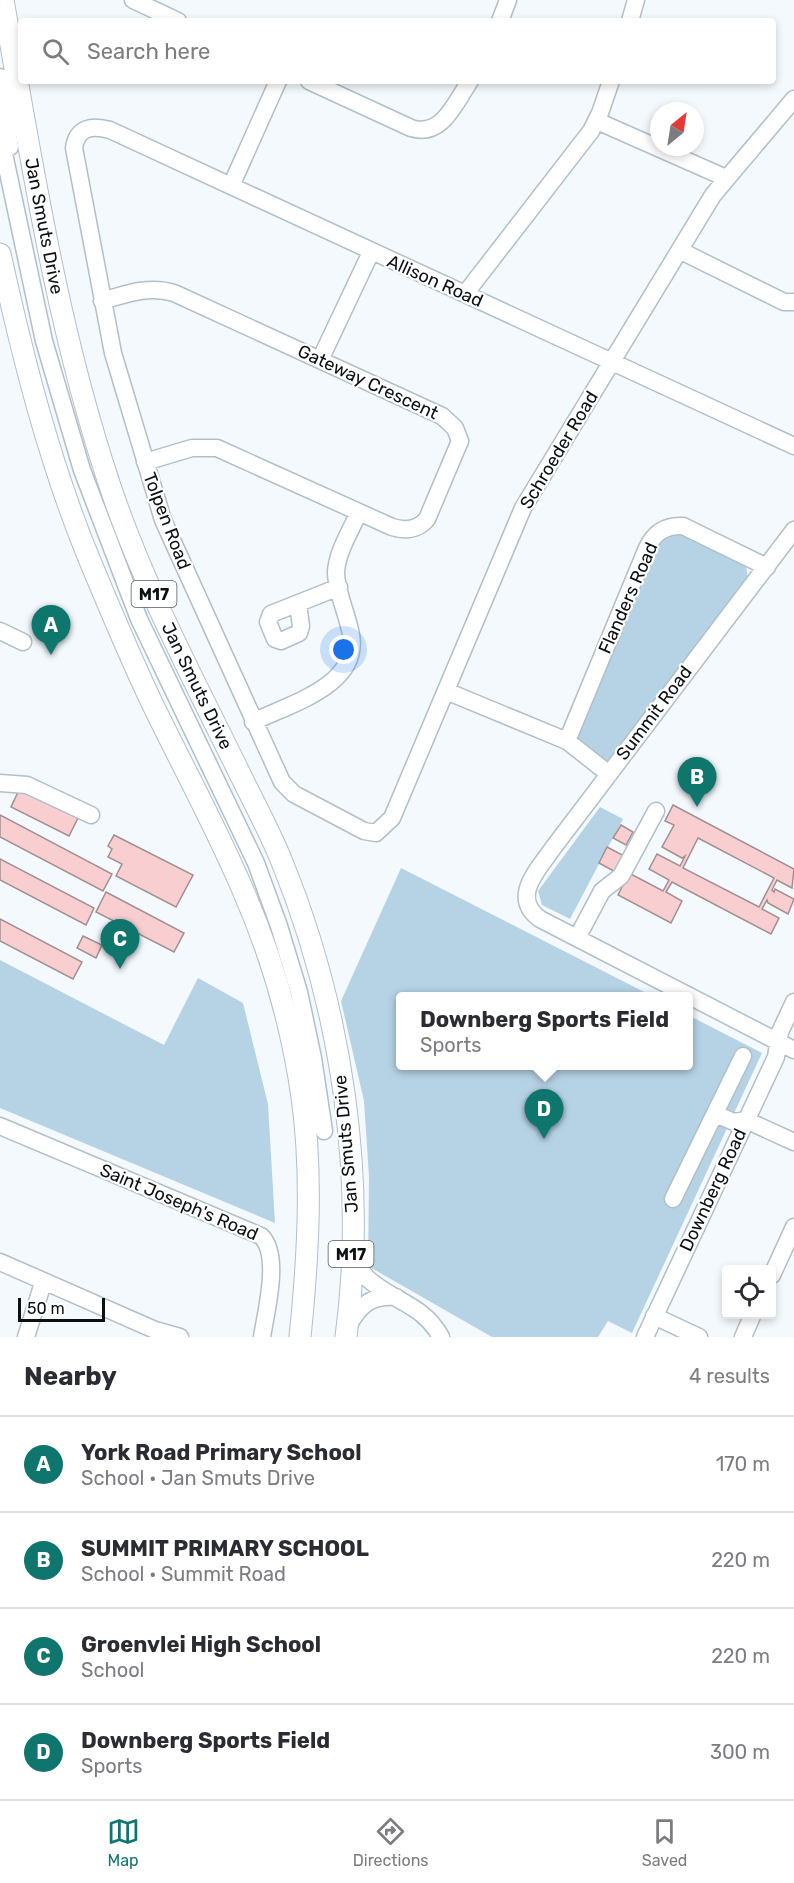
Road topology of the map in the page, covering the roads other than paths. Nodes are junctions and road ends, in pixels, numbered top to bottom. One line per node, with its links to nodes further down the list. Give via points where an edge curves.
1 (3, 0): 9 (main road, Jan Smuts Drive / M17)
2 (133, 0): 5 (street)
3 (508, 0): 6 (street)
4 (636, 0): 7 (street)
5 (172, 18)
6 (501, 18)
7 (631, 18)
8 (0, 77): 19 (street, via 13,165)
9 (18, 82)
10 (18, 84): 60 (main road, Jan Smuts Drive / M17, via 57,295 110,488 163,615 282,859 318,969 345,1106 351,1170)
11 (277, 84): 21 (street)
12 (316, 84): 13 (street, via 423,131 442,122)
13 (468, 84)
14 (610, 84): 16 (street)
15 (794, 99): 20 (street, Schroeder Road)
16 (597, 121): 20 (street); 25 (street)
17 (0, 135): 19 (street, via 5,166)
18 (77, 137): 21 (street, Allison Road, via 87,128 104,128); 26 (street, Tolpen Road, via 74,153)
19 (11, 177): 56 (street, via 44,341 82,470 139,618 256,863 299,992 314,1058)
20 (726, 178): 23 (street, Schroeder Road)
21 (231, 186): 22 (street, Allison Road)
22 (371, 252): 25 (street, Allison Road); 28 (street)
23 (681, 252): 27 (street, via 784,302); 29 (street, Schroeder Road)
24 (0, 254): 72 (main road, M17, via 50,449 86,550 151,700 243,888 275,979 302,1098 308,1173)
25 (465, 294): 29 (street, Allison Road)
26 (102, 301): 28 (street, Gateway Crescent, via 143,290 166,291); 31 (street, Tolpen Road, via 120,383)
27 (794, 302)
28 (320, 360): 32 (street, Gateway Crescent, via 442,416 459,435 459,448 423,524 402,530)
29 (612, 361): 30 (street, Allison Road); 39 (street, Schroeder Road, via 513,528)
30 (794, 446)
31 (145, 462): 32 (street, Gateway Crescent, via 192,448 217,448); 40 (street, Tolpen Road, via 164,520)
32 (358, 512): 35 (street, via 338,564)
33 (792, 537): 34 (street, Summit Road)
34 (767, 567): 41 (street, Flanders Road, via 683,526 656,533); 42 (street, Summit Road)
35 (339, 588): 36 (street); 40 (street, via 352,646 345,669 327,686)
36 (298, 604)
37 (0, 631): 38 (street)
38 (23, 642)
39 (446, 691): 41 (street); 46 (street, Schroeder Road, via 392,818)
40 (253, 722): 46 (street, Tolpen Road, via 290,791 364,831)
41 (567, 741): 42 (street)
42 (609, 774): 47 (street, Summit Road, via 526,891 531,912)
43 (0, 783): 45 (street, via 27,785)
44 (656, 811): 47 (street, via 621,876 602,891)
45 (91, 815)
46 (379, 832)
47 (577, 938): 48 (street)
48 (681, 992)
49 (693, 998): 51 (street)
50 (794, 1002): 51 (street, Downberg Road, via 780,1032)
51 (786, 1047): 54 (street, Downberg Road, via 776,1057)
52 (742, 1056): 53 (street)
53 (715, 1114): 54 (street, via 734,1122); 58 (street)
54 (746, 1120): 57 (street); 65 (street, Downberg Road)
55 (0, 1126): 71 (street, Saint Joseph's Road, via 261,1236 270,1248 272,1261)
56 (324, 1131)
57 (794, 1142)
58 (673, 1199)
59 (794, 1227): 62 (street)
60 (351, 1251): 64 (street, via 365,1276); 67 (main road, Jan Smuts Drive / M17)
61 (0, 1262): 63 (street)
62 (776, 1265)
63 (44, 1282): 68 (street); 69 (street)
64 (397, 1298): 67 (street, via 384,1296 365,1302); 73 (street, via 425,1316)
65 (654, 1316): 74 (street, Downberg Road); 75 (street)
66 (751, 1319): 76 (street)
67 (347, 1332)
68 (154, 1333): 70 (street)
69 (26, 1337)
70 (180, 1337)
71 (262, 1337)
72 (300, 1337)
73 (441, 1337)
74 (645, 1337)
75 (699, 1337)
76 (743, 1337)

